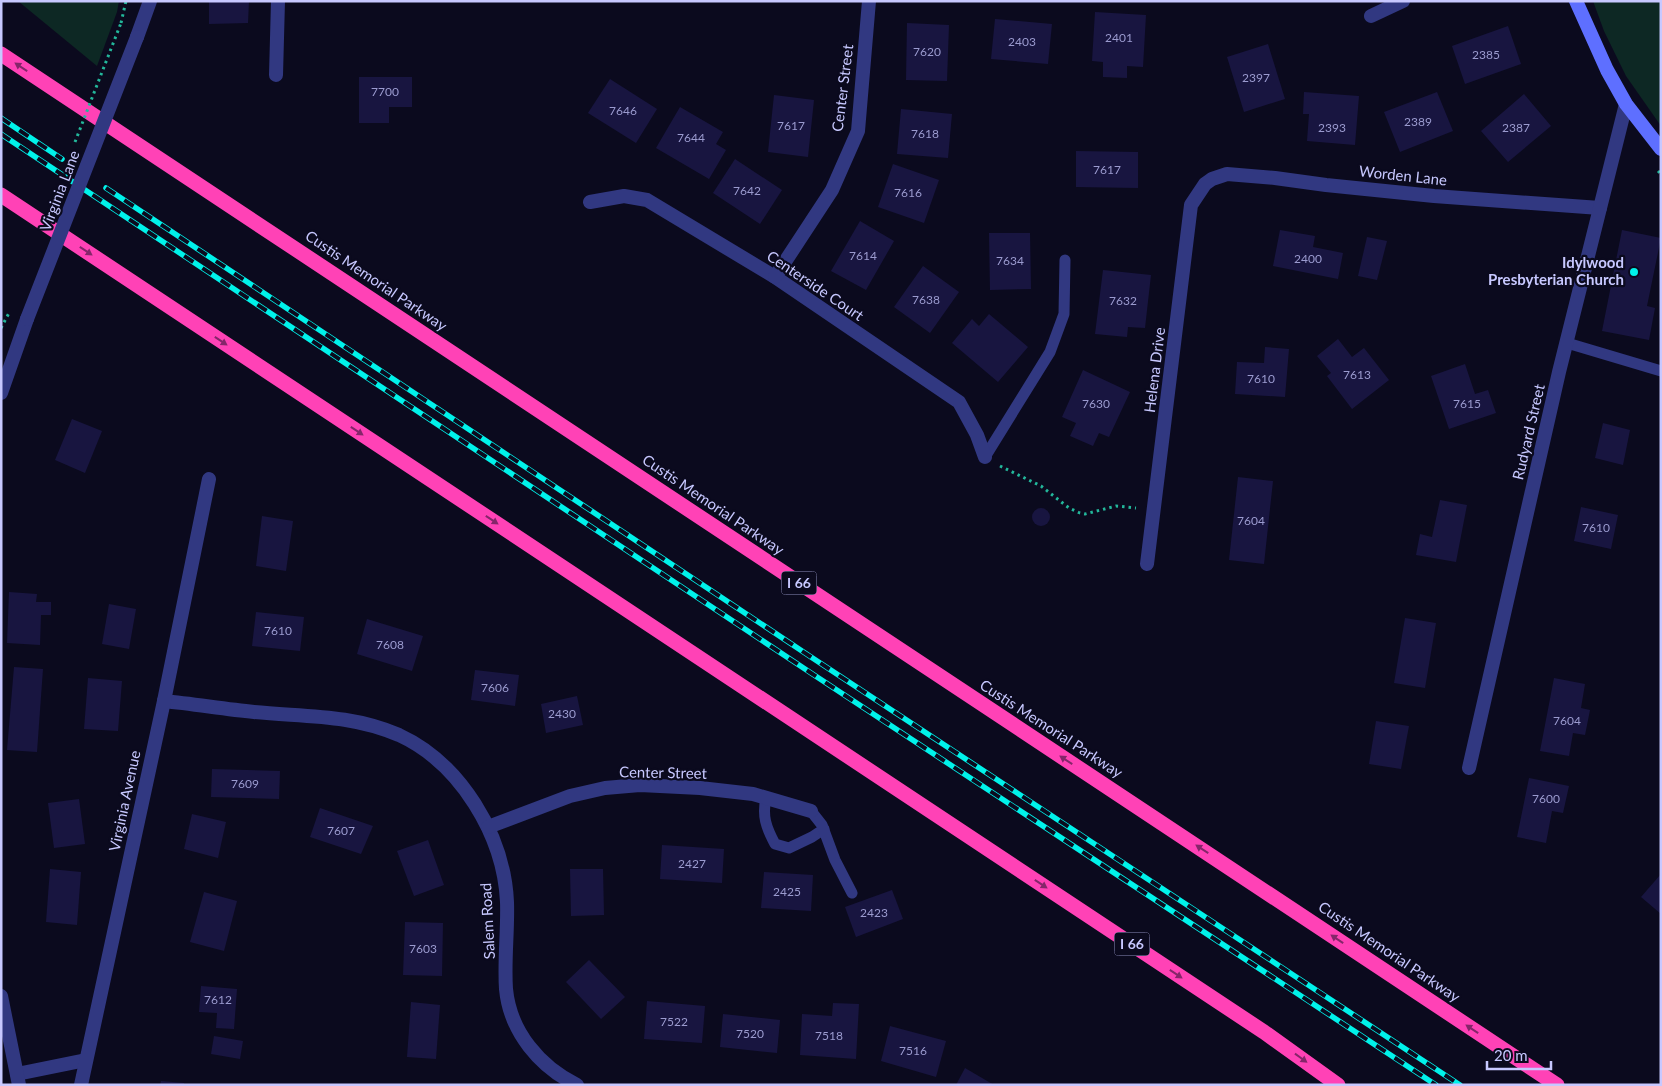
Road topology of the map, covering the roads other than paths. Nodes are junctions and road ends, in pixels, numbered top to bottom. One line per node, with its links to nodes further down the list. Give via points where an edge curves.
1 (150, 1): 19 (street, Virginia Lane, bridge)
2 (278, 1): 8 (street)
3 (869, 1): 16 (street, Center Street, via 858,131 832,190)
4 (1403, 1): 6 (street)
5 (1576, 1): 9 (main road)
6 (1371, 16)
7 (1, 54): 36 (highway, Custis Memorial Parkway / I 66, one-way to 7)
8 (276, 75)
9 (1626, 104): 10 (main road); 14 (street, Rudyard Street)
10 (1661, 149)
11 (1205, 184): 14 (street, Worden Lane, via 1227,174 1434,196); 22 (street, Helena Drive, via 1191,205)
12 (1, 195): 35 (highway, I 66, one-way to 35, via 1256,1026)
13 (590, 202): 16 (street, Centerside Court, via 624,196 647,200)
14 (1600, 208): 17 (street, Rudyard Street)
15 (1065, 260): 20 (lane, via 1064,314 1050,352)
16 (775, 277): 20 (street, Centerside Court, via 959,402)
17 (1567, 343): 18 (lane); 24 (street, Rudyard Street)
18 (1661, 370)
19 (1, 393)
20 (985, 457)
21 (209, 479): 23 (street, Virginia Avenue)
22 (1147, 564)
23 (164, 701): 27 (street, Salem Road, via 255,712 338,717 400,736 430,754 453,775 468,792); 31 (street, Virginia Avenue)
24 (1469, 768)
25 (766, 798): 26 (street, Center Street); 27 (street, Center Street, via 700,788 605,788 570,796); 28 (lane, via 763,811 767,830 775,844 789,848)
26 (811, 811): 28 (lane)
27 (488, 827): 34 (street, Salem Road, via 500,860 507,900 506,989 511,1011 527,1044 545,1064)
28 (824, 829): 29 (lane)
29 (852, 893)
30 (1, 996): 32 (street)
31 (86, 1060): 32 (street); 33 (street, Virginia Avenue)
32 (18, 1079)
33 (81, 1085)
34 (577, 1085)
35 (1338, 1085)
36 (1557, 1085)

